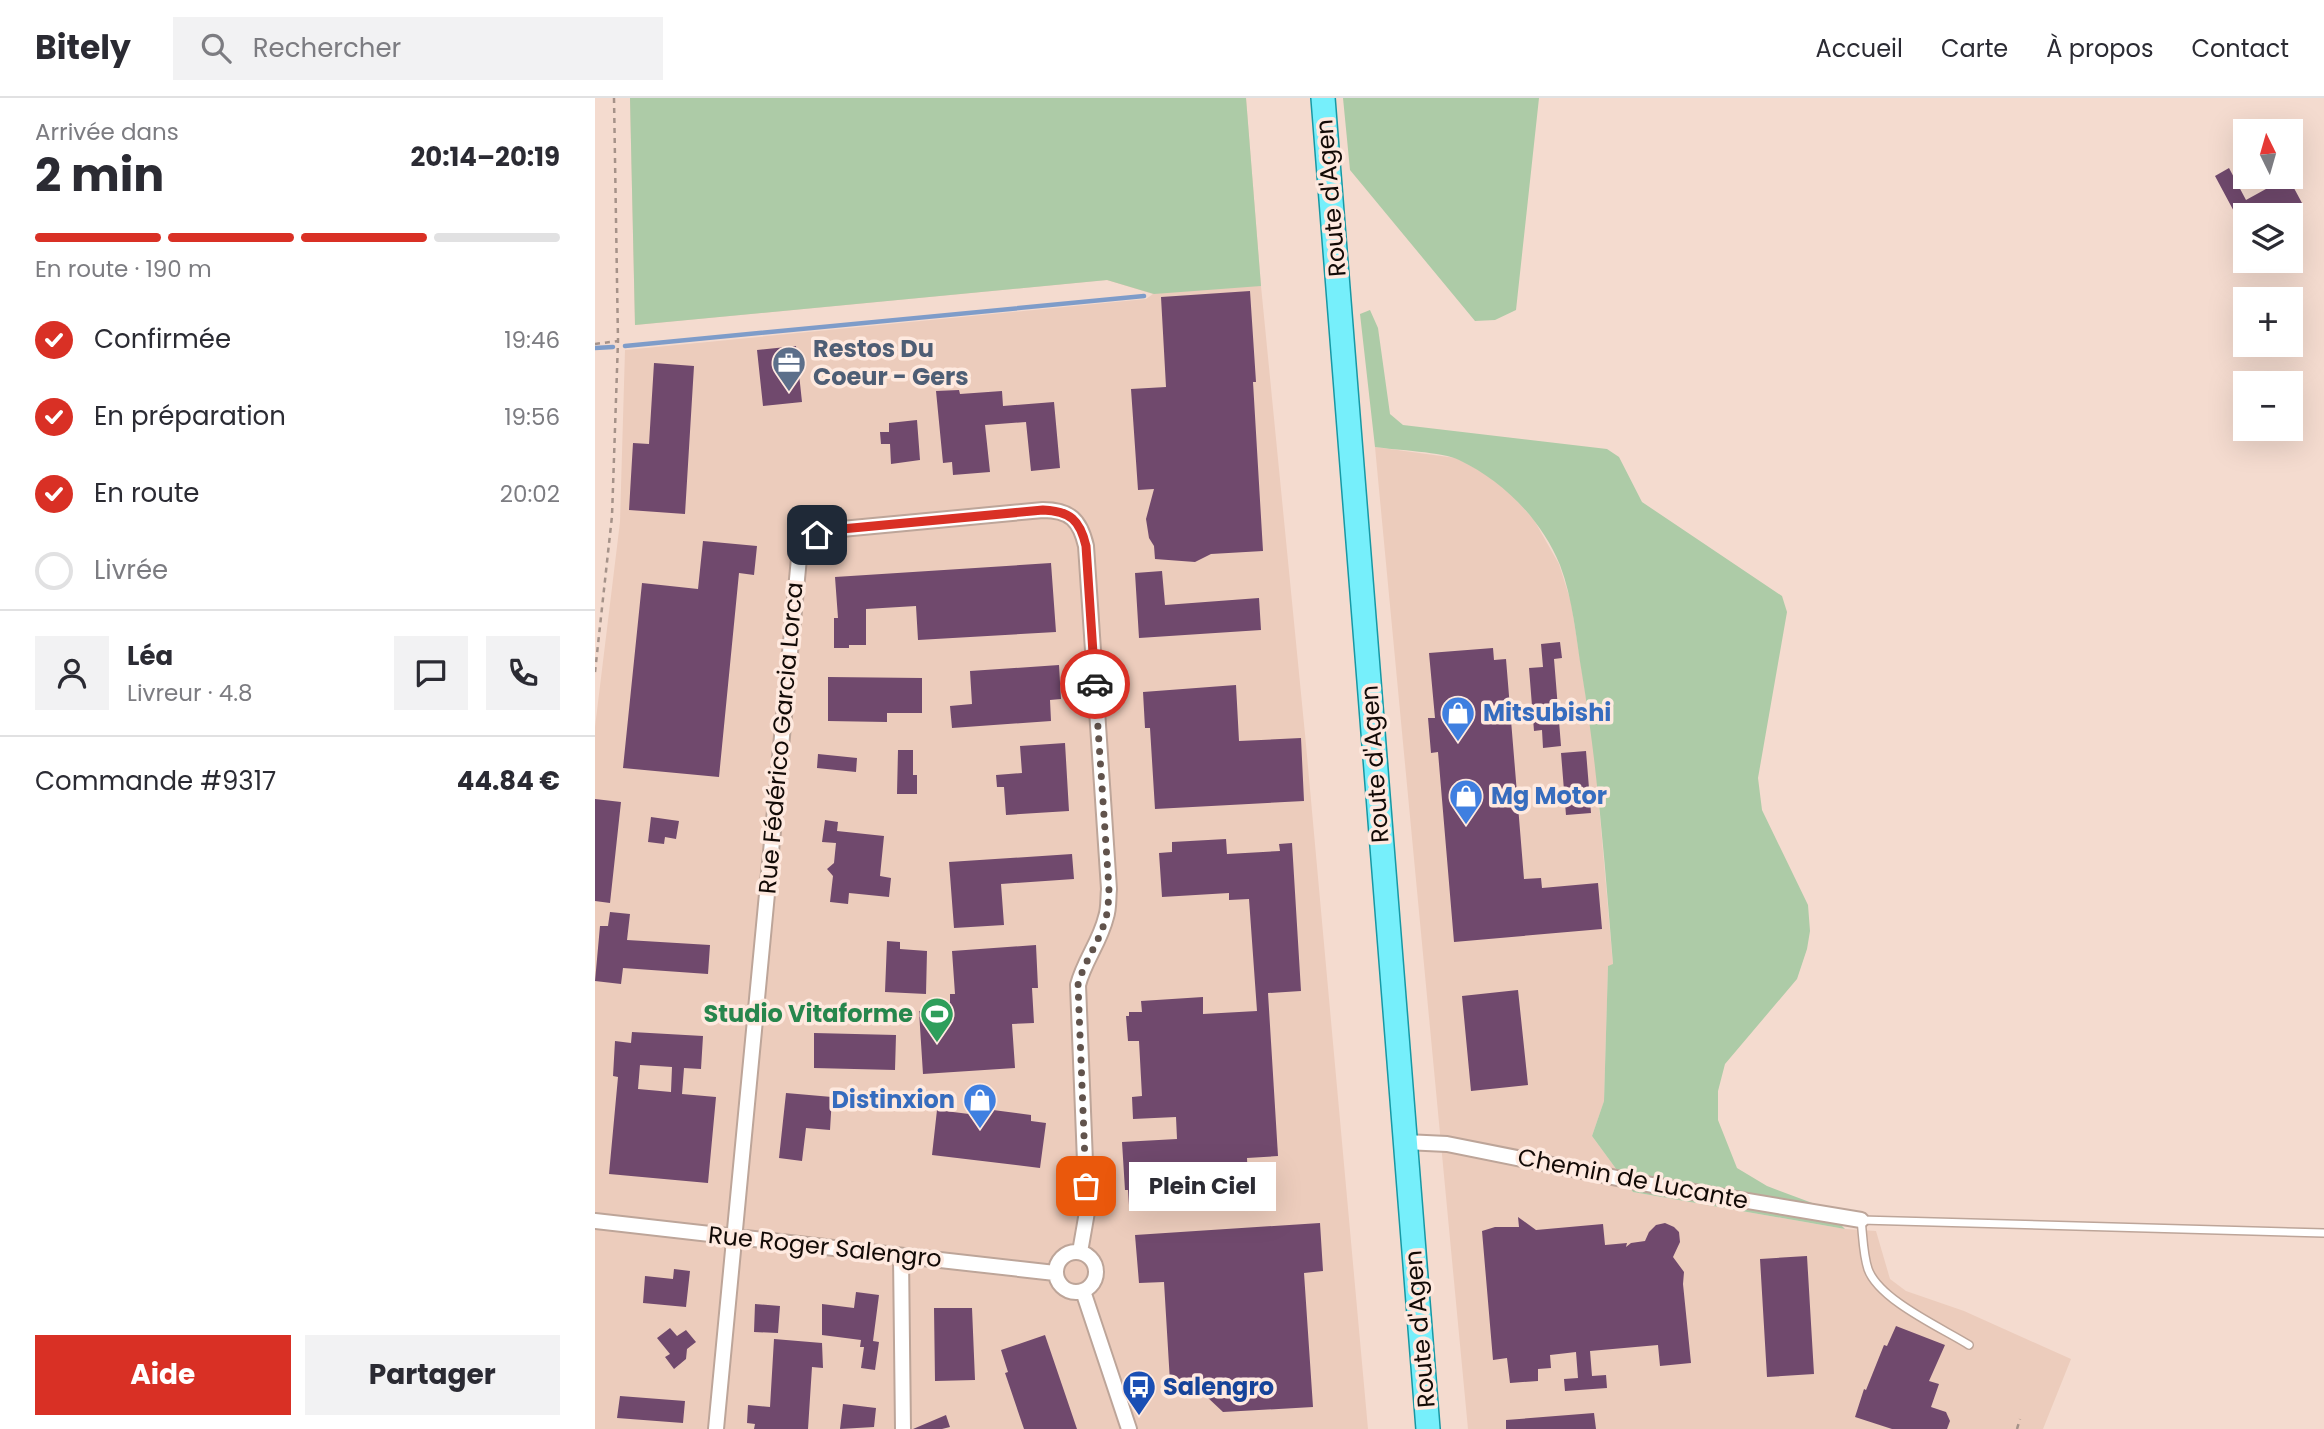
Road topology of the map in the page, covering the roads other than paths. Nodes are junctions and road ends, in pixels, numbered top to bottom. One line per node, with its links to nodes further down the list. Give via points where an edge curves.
1 (1323, 98): 2 (main road, Route d'Agen)
2 (1405, 1142): 3 (street, Chemin de Lucante, via 1447,1144); 15 (main road, Route d'Agen)
3 (1861, 1220): 5 (lane); 11 (lane, via 1874,1281 1903,1305)
4 (595, 1222): 6 (street, Rue Roger Salengro)
5 (2324, 1233)
6 (733, 1237): 7 (street, Rue Fédérico Garcia Lorca, via 799,558 808,542 831,530 1059,510 1083,530 1086,546 1109,889 1107,917 1081,969 1078,985 1087,1212); 8 (street, Rue Roger Salengro); 12 (street, Rue Fédérico Garcia Lorca)
7 (1080, 1252): 9 (street, via 1062,1256); 10 (street, via 1091,1258 1096,1270 1093,1282)
8 (901, 1256): 9 (street, Rue Roger Salengro); 13 (street)
9 (1055, 1273): 10 (street, via 1065,1289)
10 (1083, 1291): 14 (street)
11 (1969, 1345)
12 (716, 1429)
13 (903, 1429)
14 (1129, 1429)
15 (1428, 1429)

